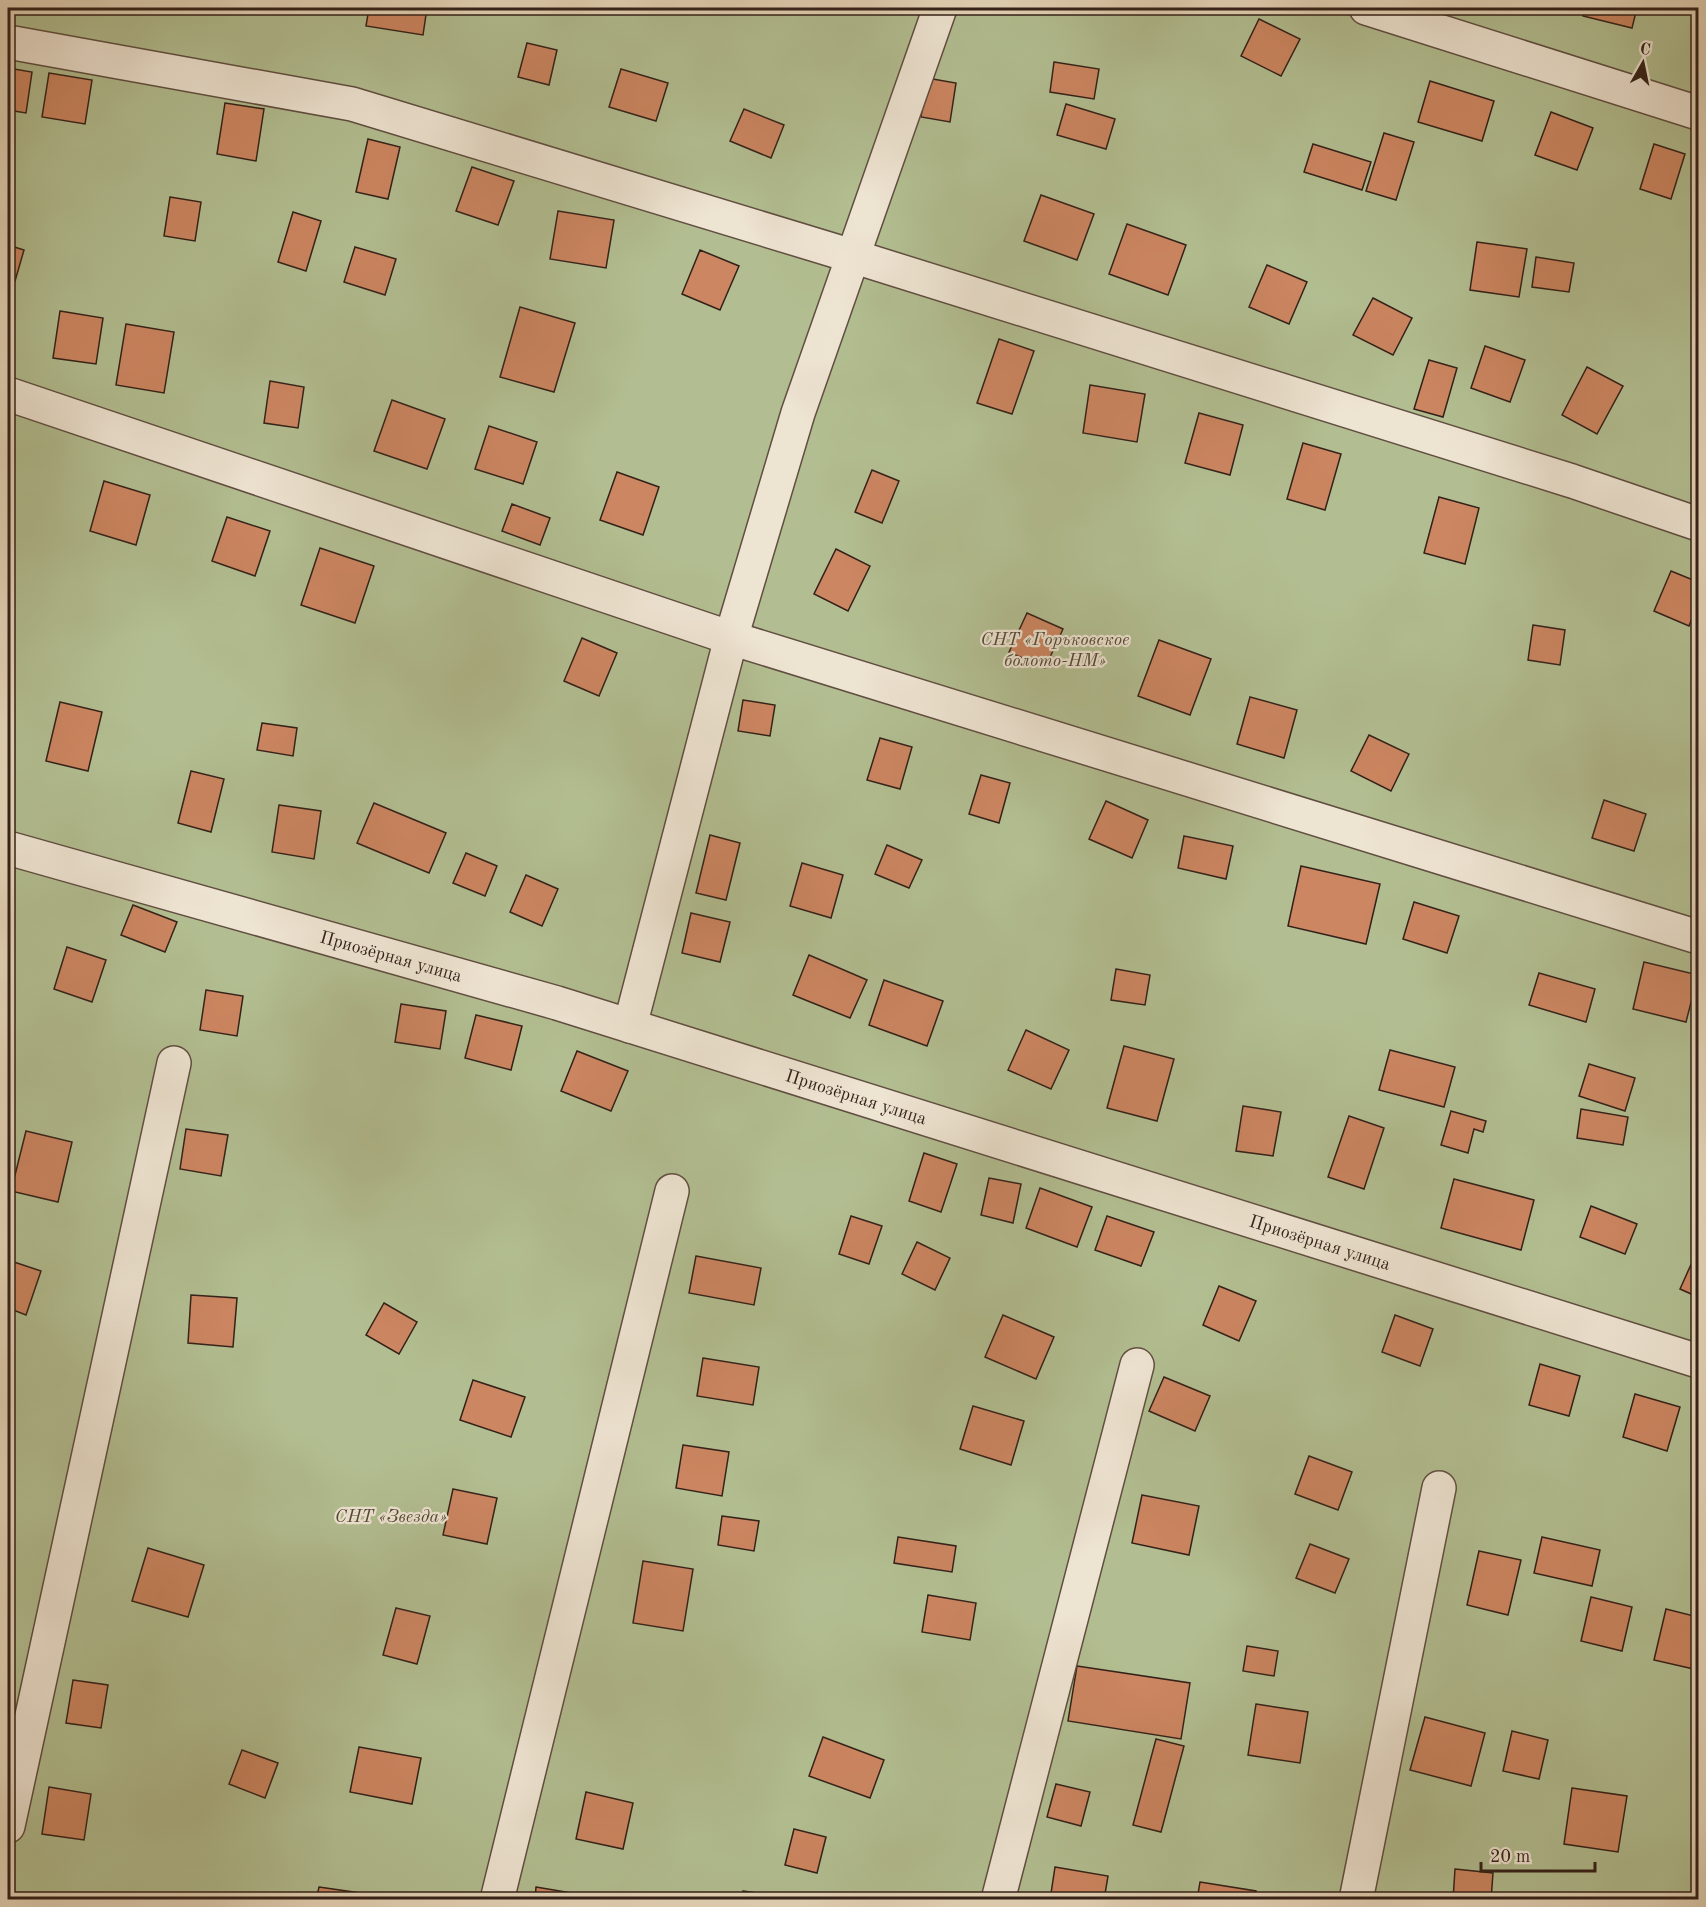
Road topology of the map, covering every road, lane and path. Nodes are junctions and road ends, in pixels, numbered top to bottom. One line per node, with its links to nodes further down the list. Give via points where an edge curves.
1 (940, 8): 5 (street)
2 (1366, 8): 4 (street)
3 (8, 42): 5 (street, via 352,104)
4 (1698, 113)
5 (852, 256): 7 (street); 8 (street, via 798,413)
6 (8, 394): 8 (street)
7 (1698, 524)
8 (732, 638): 10 (street); 11 (street)
9 (8, 848): 11 (street, Приозёрная улица)
10 (1698, 937)
11 (630, 1026): 14 (street, Приозёрная улица)
12 (174, 1063): 17 (street)
13 (672, 1191): 18 (street)
14 (1698, 1361)
15 (1137, 1365): 19 (street)
16 (1439, 1488): 20 (street)
17 (8, 1826)
18 (497, 1899)
19 (998, 1899)
20 (1356, 1899)

